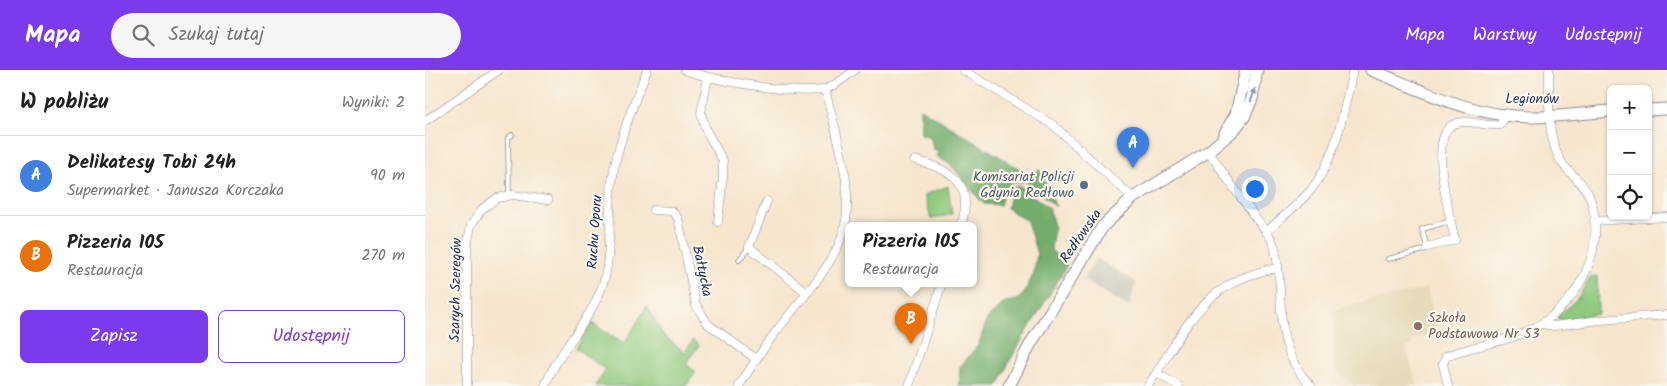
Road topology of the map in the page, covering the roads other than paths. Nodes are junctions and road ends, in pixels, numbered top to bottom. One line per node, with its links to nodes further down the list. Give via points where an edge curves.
1 (499, 70): 18 (street)
2 (647, 70): 48 (street, Ruchu Oporu, via 623,136 612,181 608,254 601,289 590,315 553,366)
3 (685, 70): 11 (street)
4 (855, 70): 12 (street)
5 (963, 70): 24 (street, via 1053,125)
6 (1246, 70): 20 (street, Redłowska, via 1236,114)
7 (1257, 70): 20 (street, Redłowska, one-way to 7, via 1244,117)
8 (1353, 70): 35 (street, via 1333,146 1318,180)
9 (1371, 70): 17 (street, Legionów)
10 (1549, 70): 16 (street)
11 (709, 78): 12 (street, via 798,91); 31 (street, via 701,113 706,130 723,161)
12 (825, 89): 32 (street, via 844,173)
13 (1667, 109): 14 (street)
14 (1652, 110)
15 (1607, 112): 16 (street, Legionów)
16 (1550, 115): 17 (street, Legionów); 30 (street, via 1557,154 1563,166 1585,189)
17 (1505, 116): 29 (street, via 1498,125 1459,122 1444,131 1441,140 1443,177)
18 (425, 121)
19 (512, 135): 23 (lane, via 508,138)
20 (1219, 143): 21 (street, Redłowska)
21 (1209, 151): 24 (street, Redłowska); 35 (street)
22 (915, 160): 34 (street, via 944,169 955,178 967,200)
23 (509, 195): 25 (street); 47 (street, Szarych Szeregów, via 497,198 482,209 468,234)
24 (1133, 198): 51 (street, Redłowska, via 1103,226 1031,343)
25 (548, 200)
26 (767, 201): 36 (street)
27 (653, 210): 45 (street, Bałtycka, via 672,211 678,218 696,305 702,317)
28 (1667, 217): 30 (street)
29 (1451, 221): 37 (street, via 1455,240); 37 (lane, via 1422,229)
30 (1594, 221): 44 (street, via 1594,241 1585,276 1566,302)
31 (718, 222)
32 (845, 222)
33 (845, 222): 42 (street, via 836,250)
34 (962, 222)
35 (1266, 232): 40 (street, via 1275,248)
36 (749, 247): 39 (lane); 42 (street)
37 (1427, 247): 38 (lane)
38 (1388, 259)
39 (739, 260)
40 (1277, 268): 46 (street, via 1234,282 1209,298 1194,313); 54 (street, via 1284,336 1298,370)
41 (941, 287): 50 (street)
42 (805, 292): 45 (street)
43 (1667, 315): 44 (street, via 1554,326)
44 (1542, 324): 55 (street, via 1512,337 1446,356 1443,364)
45 (757, 359): 49 (street)
46 (1157, 373): 52 (street); 53 (street)
47 (467, 386)
48 (545, 386)
49 (739, 386)
50 (909, 386)
51 (1009, 386)
52 (1148, 386)
53 (1178, 386)
54 (1311, 386)
55 (1448, 386)

